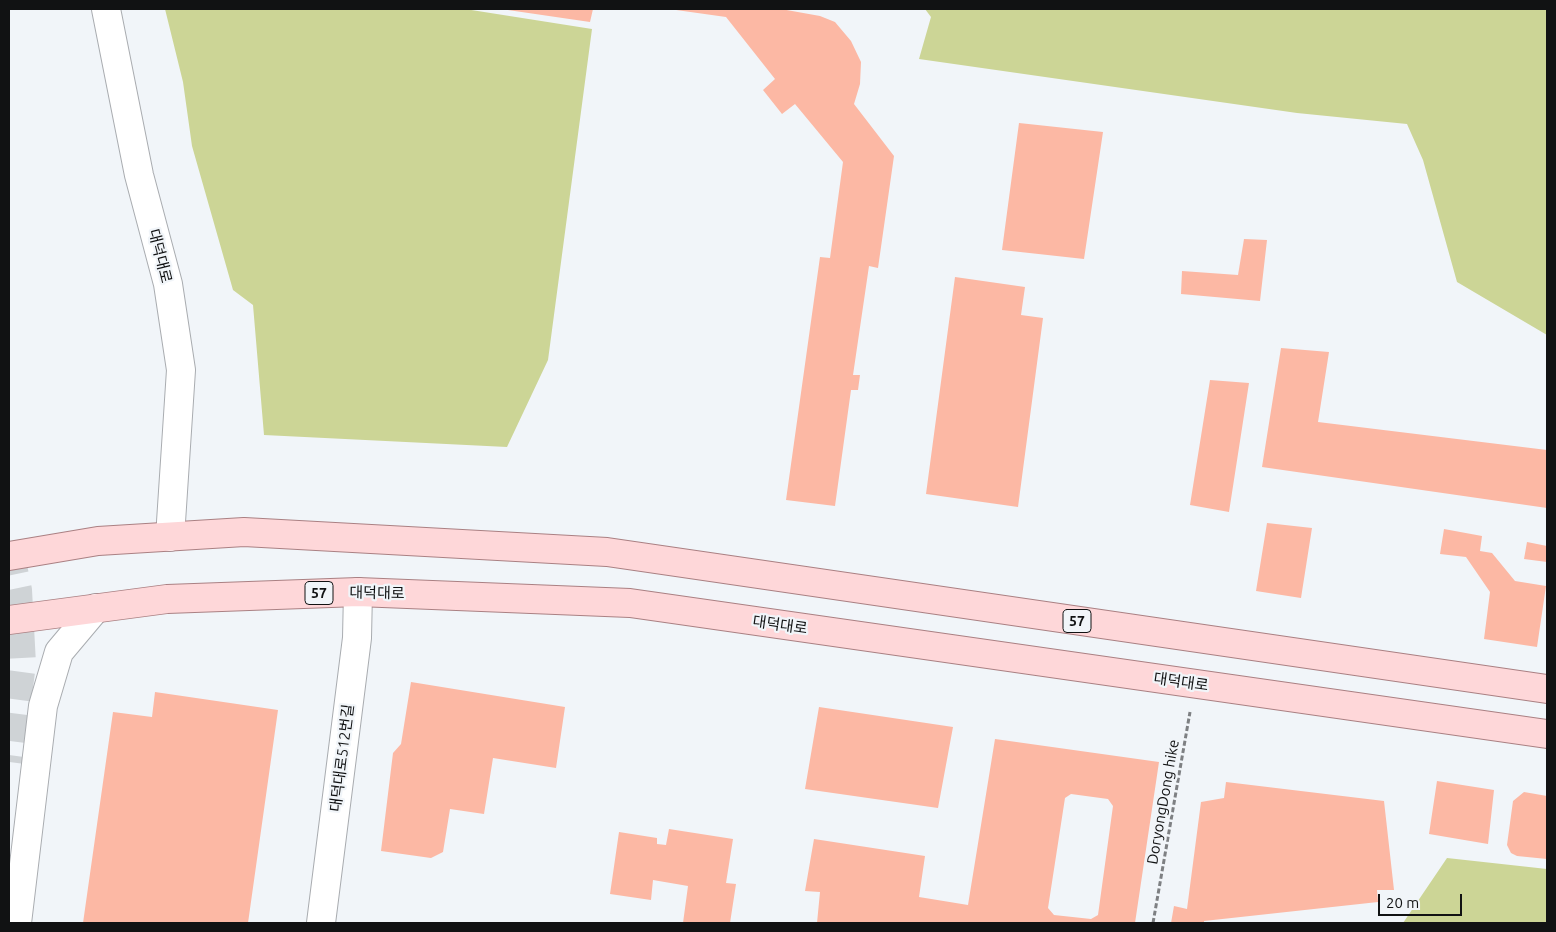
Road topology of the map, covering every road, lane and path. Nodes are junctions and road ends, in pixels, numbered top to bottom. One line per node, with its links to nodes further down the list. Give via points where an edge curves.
1 (106, 9): 2 (street, 대덕대로, via 139,175 168,284 181,370)
2 (170, 536): 3 (main road, 57, via 98,540); 8 (main road, 57, via 244,532 606,552)
3 (9, 556)
4 (358, 592): 5 (main road, 대덕대로 / 57, via 167,600); 7 (main road, 대덕대로 / 57, via 630,604); 12 (street, 대덕대로512번길, via 357,638)
5 (96, 608): 6 (main road, 대덕대로 / 57); 11 (street, via 59,652 43,706)
6 (9, 620)
7 (1194, 684): 9 (main road, 대덕대로 / 57); 13 (path, DoryongDong hike)
8 (1547, 690)
9 (1547, 734)
10 (9, 908): 11 (street)
11 (17, 923)
12 (321, 923)
13 (1153, 923)

